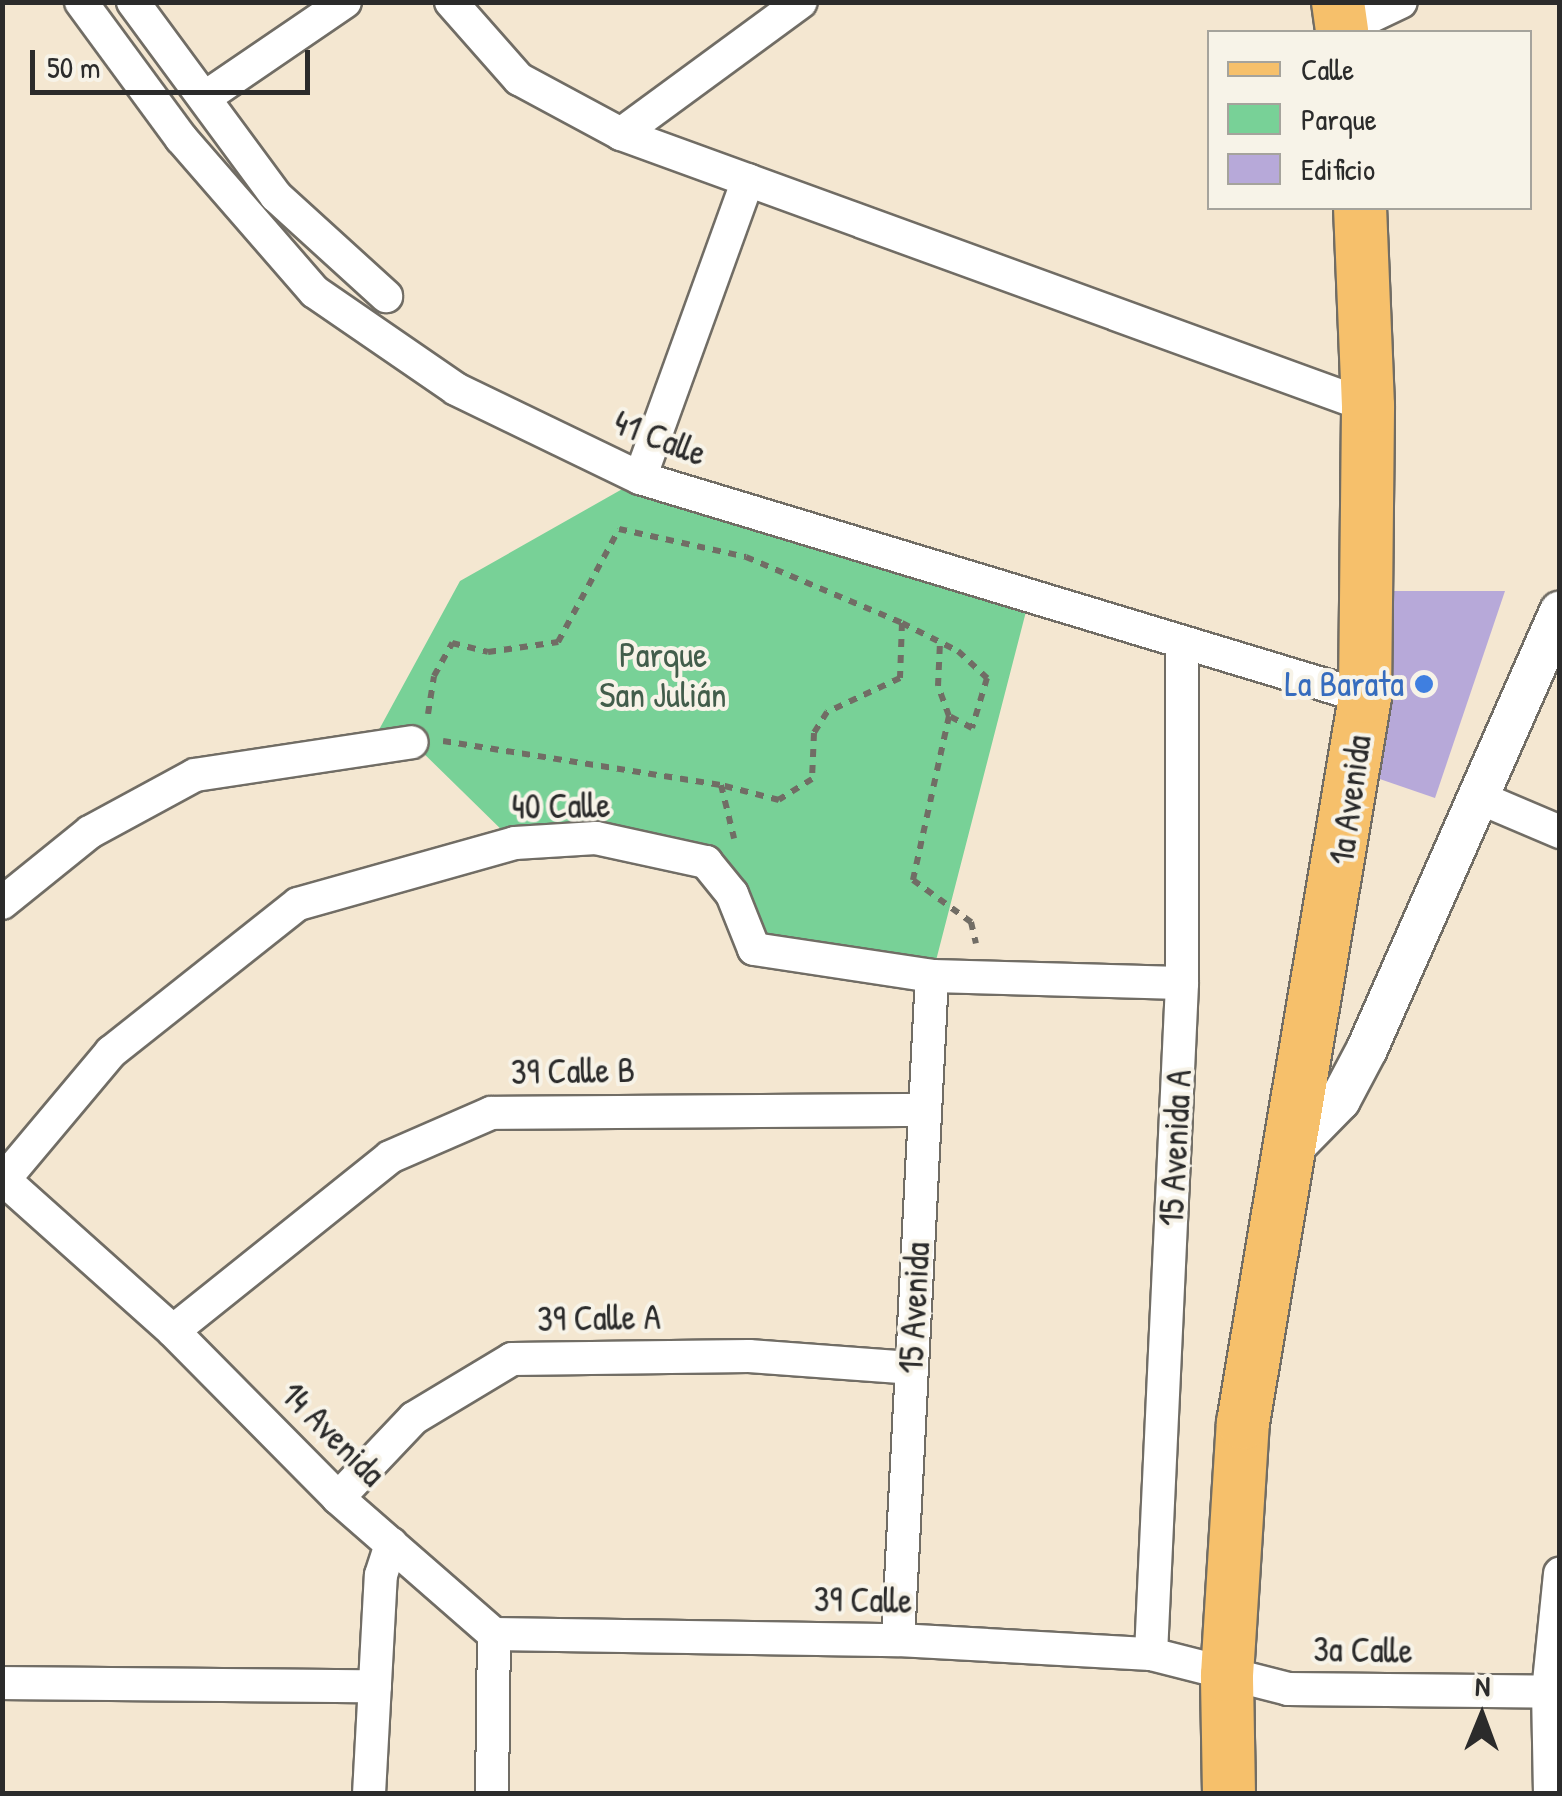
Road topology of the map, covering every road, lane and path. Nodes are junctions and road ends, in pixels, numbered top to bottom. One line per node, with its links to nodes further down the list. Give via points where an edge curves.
1 (80, 2): 14 (street, 41 Calle, via 192,152 315,292 456,389)
2 (133, 2): 8 (street)
3 (345, 2): 8 (street)
4 (452, 2): 9 (street, via 519,79)
5 (801, 2): 9 (street)
6 (1402, 2): 7 (street)
7 (1340, 22)
8 (207, 96): 12 (street, via 276,196)
9 (622, 134): 10 (street)
10 (748, 180): 13 (street); 14 (street)
11 (1360, 210): 13 (main road, 1a Avenida)
12 (386, 296)
13 (1368, 406): 19 (main road, 1a Avenida)
14 (640, 478): 18 (street, 41 Calle)
15 (1560, 612): 23 (street)
16 (902, 624): 17 (path); 21 (path, via 746,558 619,529 558,642 488,652 452,643 434,676 432,706); 22 (path, via 900,678 827,712 814,732 812,779 779,800)
17 (940, 642): 20 (path, via 938,686); 20 (path, via 987,678 972,728)
18 (1182, 642): 19 (street, 41 Calle); 30 (street, 15 Avenida A)
19 (1364, 697): 32 (main road, 1a Avenida)
20 (949, 716): 29 (path, via 912,880 970,922)
21 (412, 742): 22 (path, via 428,739); 27 (street, via 195,775 90,832)
22 (721, 785): 26 (path, via 730,832)
23 (1483, 789): 24 (street); 25 (street); 32 (street, via 1349,1083)
24 (1560, 809)
25 (1560, 832)
26 (740, 847)
27 (2, 903)
28 (932, 976): 29 (street, 40 Calle); 31 (street, 15 Avenida); 33 (street, 40 Calle, via 754,949 732,894 706,862 596,838 515,843 298,904 111,1052)
29 (985, 978): 30 (street, 40 Calle)
30 (1182, 983): 41 (street, 15 Avenida A)
31 (924, 1110): 34 (street, 39 Calle B, via 491,1113 390,1157); 35 (street, 15 Avenida)
32 (1291, 1150): 42 (main road, via 1243,1424)
33 (3, 1180): 34 (street, 14 Avenida)
34 (173, 1331): 36 (street, 14 Avenida)
35 (911, 1368): 36 (street, 39 Calle A, via 750,1356 512,1359 414,1418); 40 (street, 15 Avenida)
36 (338, 1498): 37 (street, 14 Avenida)
37 (391, 1544): 39 (street, 14 Avenida); 44 (street, via 381,1575)
38 (1560, 1574): 45 (street)
39 (494, 1634): 40 (street, 39 Calle); 47 (street)
40 (898, 1640): 41 (street, 39 Calle)
41 (1151, 1654): 42 (street, 39 Calle)
42 (1227, 1675): 45 (street, 3a Calle, via 1288,1689); 48 (main road)
43 (2, 1683): 44 (street)
44 (375, 1686): 46 (street)
45 (1554, 1692): 49 (street)
46 (369, 1794)
47 (492, 1794)
48 (1229, 1794)
49 (1550, 1794)

